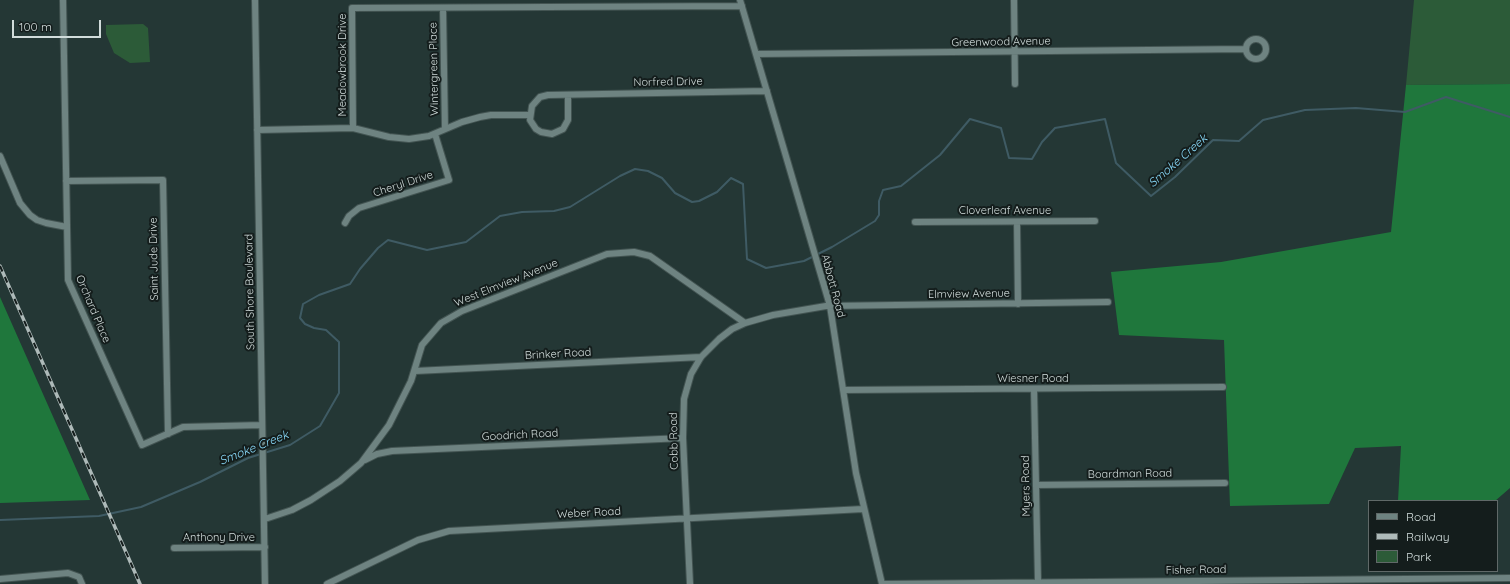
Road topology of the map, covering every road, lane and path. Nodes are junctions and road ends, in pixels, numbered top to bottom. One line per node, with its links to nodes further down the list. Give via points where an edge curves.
1 (63, 0): 18 (street, Orchard Place)
2 (255, 0): 15 (street, South Shore Boulevard)
3 (1014, 0): 7 (street)
4 (741, 3): 5 (street, Meadowbrook Drive); 8 (street, Abbott Road)
5 (443, 8): 13 (street, Meadowbrook Drive, via 352,8); 14 (street, Wintergreen Place)
6 (1246, 49): 7 (street, Greenwood Avenue)
7 (1014, 52): 8 (street, Greenwood Avenue); 9 (street)
8 (756, 54): 10 (street, Abbott Road)
9 (1015, 84)
10 (767, 91): 11 (street, Norfred Drive); 26 (street, Abbott Road)
11 (568, 95): 12 (street, Norfred Drive, via 543,96 534,102); 12 (street, via 568,120 566,126 556,133 546,134 536,129)
12 (530, 115): 14 (street, via 491,115)
13 (353, 128): 15 (street, Meadowbrook Drive); 16 (street, via 399,139)
14 (445, 129): 16 (street)
15 (257, 130): 33 (street, South Shore Boulevard)
16 (435, 134): 20 (street, Cheryl Drive, via 449,180 359,208)
17 (0, 156): 23 (street, via 20,203 30,215 46,223)
18 (66, 181): 23 (street, Orchard Place); 34 (street, Saint Jude Drive, via 163,180)
19 (1095, 221): 22 (street, Cloverleaf Avenue)
20 (345, 222)
21 (915, 222): 22 (street, Cloverleaf Avenue)
22 (1017, 222): 25 (street)
23 (67, 227): 34 (street, Orchard Place, via 68,280 142,445)
24 (1108, 302): 25 (street, Elmview Avenue)
25 (1018, 304): 26 (street, Elmview Avenue)
26 (830, 306): 27 (street, via 774,315); 32 (street, Abbott Road)
27 (744, 323): 28 (street, Cobb Road, via 719,339); 29 (street, West Elmview Avenue, via 650,256 634,252 611,253 448,318 434,329 422,345 416,359)
28 (701, 357): 29 (street, Brinker Road); 35 (street, Cobb Road, via 691,374 684,399)
29 (415, 371): 36 (street, West Elmview Avenue, via 389,425)
30 (1223, 387): 31 (street, Wiesner Road)
31 (1034, 389): 32 (street, Wiesner Road); 38 (street, Myers Road)
32 (843, 390): 39 (street, Abbott Road)
33 (262, 425): 34 (street, Orchard Place, via 183,427); 41 (street, South Shore Boulevard)
34 (168, 434)
35 (683, 438): 36 (street, Goodrich Road, via 392,451 377,454); 40 (street, Cobb Road)
36 (361, 463): 41 (street, West Elmview Avenue, via 311,500 292,510)
37 (1225, 483): 38 (street, Boardman Road)
38 (1036, 485): 46 (street, Myers Road)
39 (863, 509): 40 (street, Weber Road); 51 (street, Abbott Road)
40 (687, 518): 49 (street, Weber Road, via 449,531 418,540); 50 (street, Cobb Road)
41 (264, 519): 42 (street, South Shore Boulevard)
42 (265, 547): 43 (street, Anthony Drive); 48 (street, South Shore Boulevard)
43 (174, 548)
44 (1510, 578): 46 (street, Fisher Road)
45 (0, 579): 47 (street, via 68,572 77,576)
46 (1038, 582): 51 (street, Fisher Road)
47 (82, 584)
48 (266, 584)
49 (328, 584)
50 (690, 584)
51 (882, 584)

